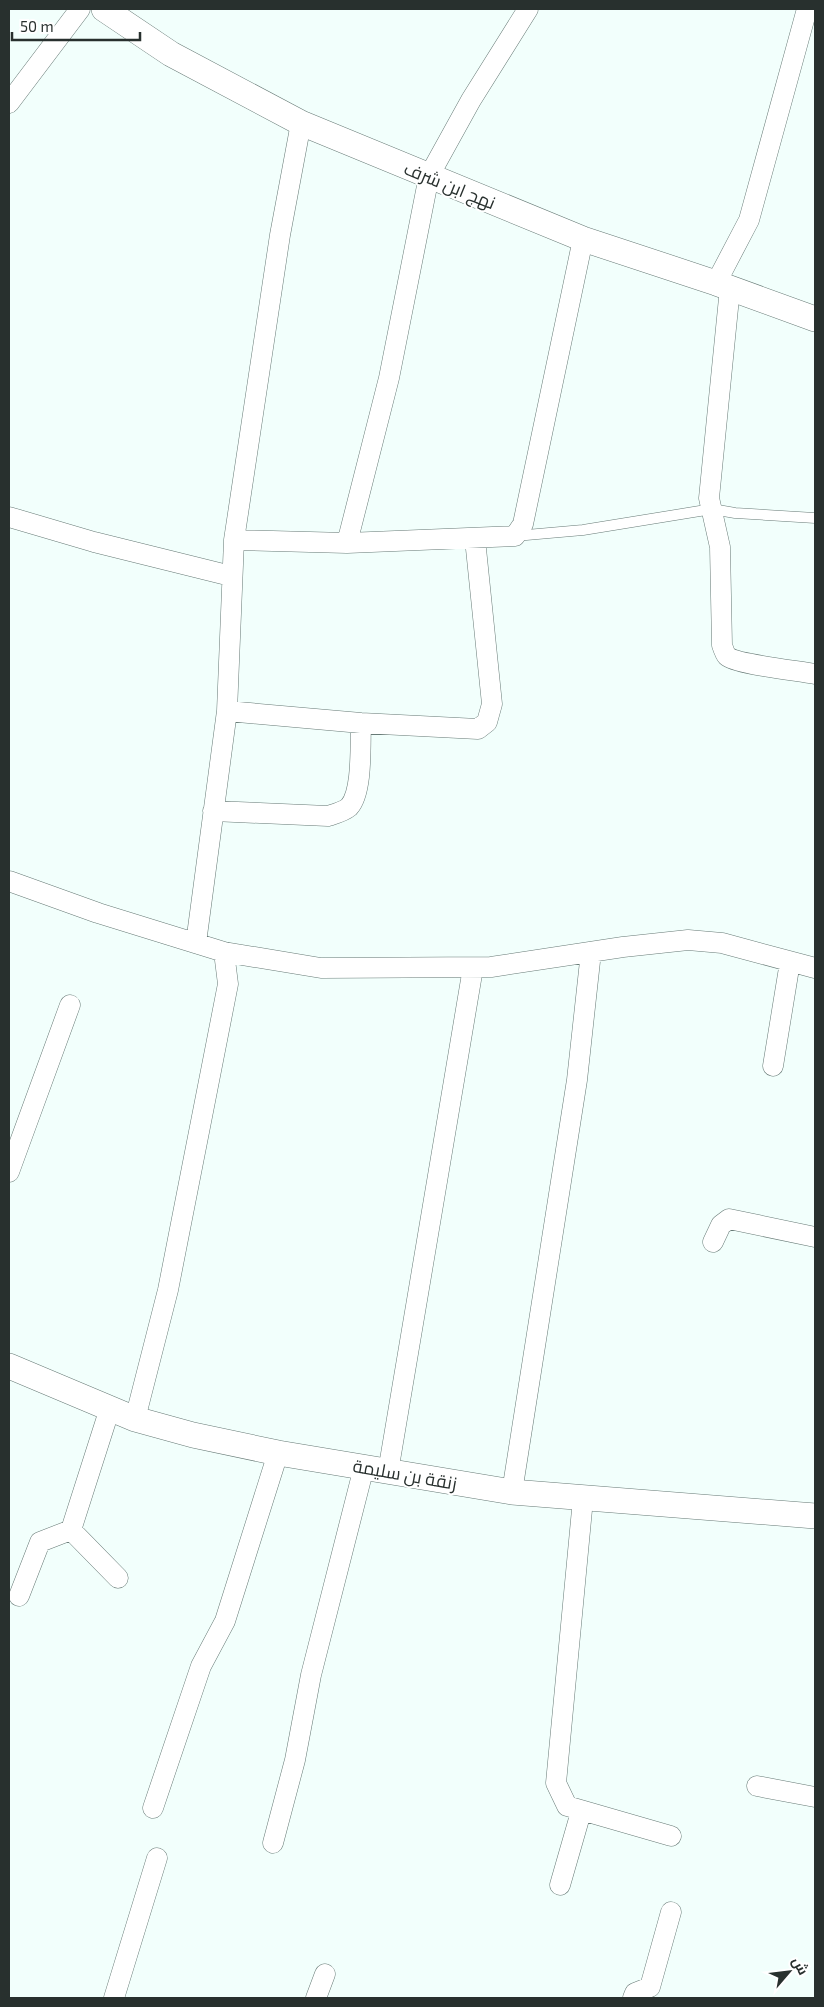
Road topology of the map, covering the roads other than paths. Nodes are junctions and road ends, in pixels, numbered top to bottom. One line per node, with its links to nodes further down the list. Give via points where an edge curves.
1 (80, 9): 5 (street)
2 (104, 9): 6 (street, نهج ابن شرف, via 171,54)
3 (528, 9): 7 (street, via 471,100)
4 (807, 9): 9 (street, via 749,220)
5 (9, 103)
6 (301, 123): 7 (street, نهج ابن شرف); 16 (street, via 280,236)
7 (429, 176): 8 (street, نهج ابن شرف); 17 (street, via 389,378)
8 (583, 240): 9 (street, نهج ابن شرف); 14 (street, via 523,524)
9 (723, 285): 10 (street, نهج ابن شرف); 11 (street, via 709,498)
10 (815, 319)
11 (712, 509): 13 (lane); 14 (lane, via 583,530); 19 (street, via 720,547 722,645 727,656 740,663)
12 (9, 517): 18 (street)
13 (815, 518)
14 (515, 536): 15 (street)
15 (475, 539): 17 (street); 21 (street, via 492,704 487,722 478,729)
16 (234, 540): 17 (street); 18 (street)
17 (347, 543)
18 (231, 576): 20 (street)
19 (815, 674)
20 (227, 711): 21 (street); 22 (street)
21 (361, 723): 22 (street, via 357,794 342,811 328,816)
22 (212, 811): 24 (street)
23 (9, 881): 24 (street)
24 (196, 943): 25 (street)
25 (224, 952): 28 (street, via 321,968); 37 (street, via 228,984 168,1290)
26 (591, 952): 27 (street, via 665,942 706,941); 28 (street); 41 (street, via 577,1080)
27 (790, 962): 29 (street); 31 (street)
28 (473, 968): 40 (street)
29 (815, 968)
30 (70, 1005): 32 (street)
31 (773, 1066)
32 (9, 1172)
33 (815, 1237): 34 (street, via 728,1220 721,1225)
34 (713, 1242)
35 (9, 1366): 36 (street, زنقة بن سليمة)
36 (110, 1408): 37 (street, زنقة بن سليمة); 44 (street)
37 (135, 1418): 38 (street, زنقة بن سليمة, via 193,1435)
38 (278, 1453): 39 (street, زنقة بن سليمة); 49 (street, via 225,1621 201,1666)
39 (364, 1467): 40 (street, زنقة بن سليمة); 52 (street, via 311,1675 295,1760)
40 (388, 1472): 41 (street, زنقة بن سليمة)
41 (512, 1492): 42 (street, زنقة بن سليمة)
42 (583, 1499): 43 (street, زنقة بن سليمة); 50 (street, via 556,1783 566,1806)
43 (815, 1516)
44 (71, 1530): 45 (street); 46 (street, via 40,1542)
45 (118, 1578)
46 (19, 1596)
47 (757, 1786): 48 (street)
48 (815, 1796)
49 (153, 1808)
50 (581, 1812): 51 (street); 54 (street)
51 (671, 1836)
52 (273, 1843)
53 (157, 1858): 57 (street)
54 (560, 1885)
55 (671, 1912): 59 (street, via 650,1987 635,1993)
56 (325, 1974): 58 (street)
57 (114, 1998)
58 (316, 1998)
59 (634, 1998)

